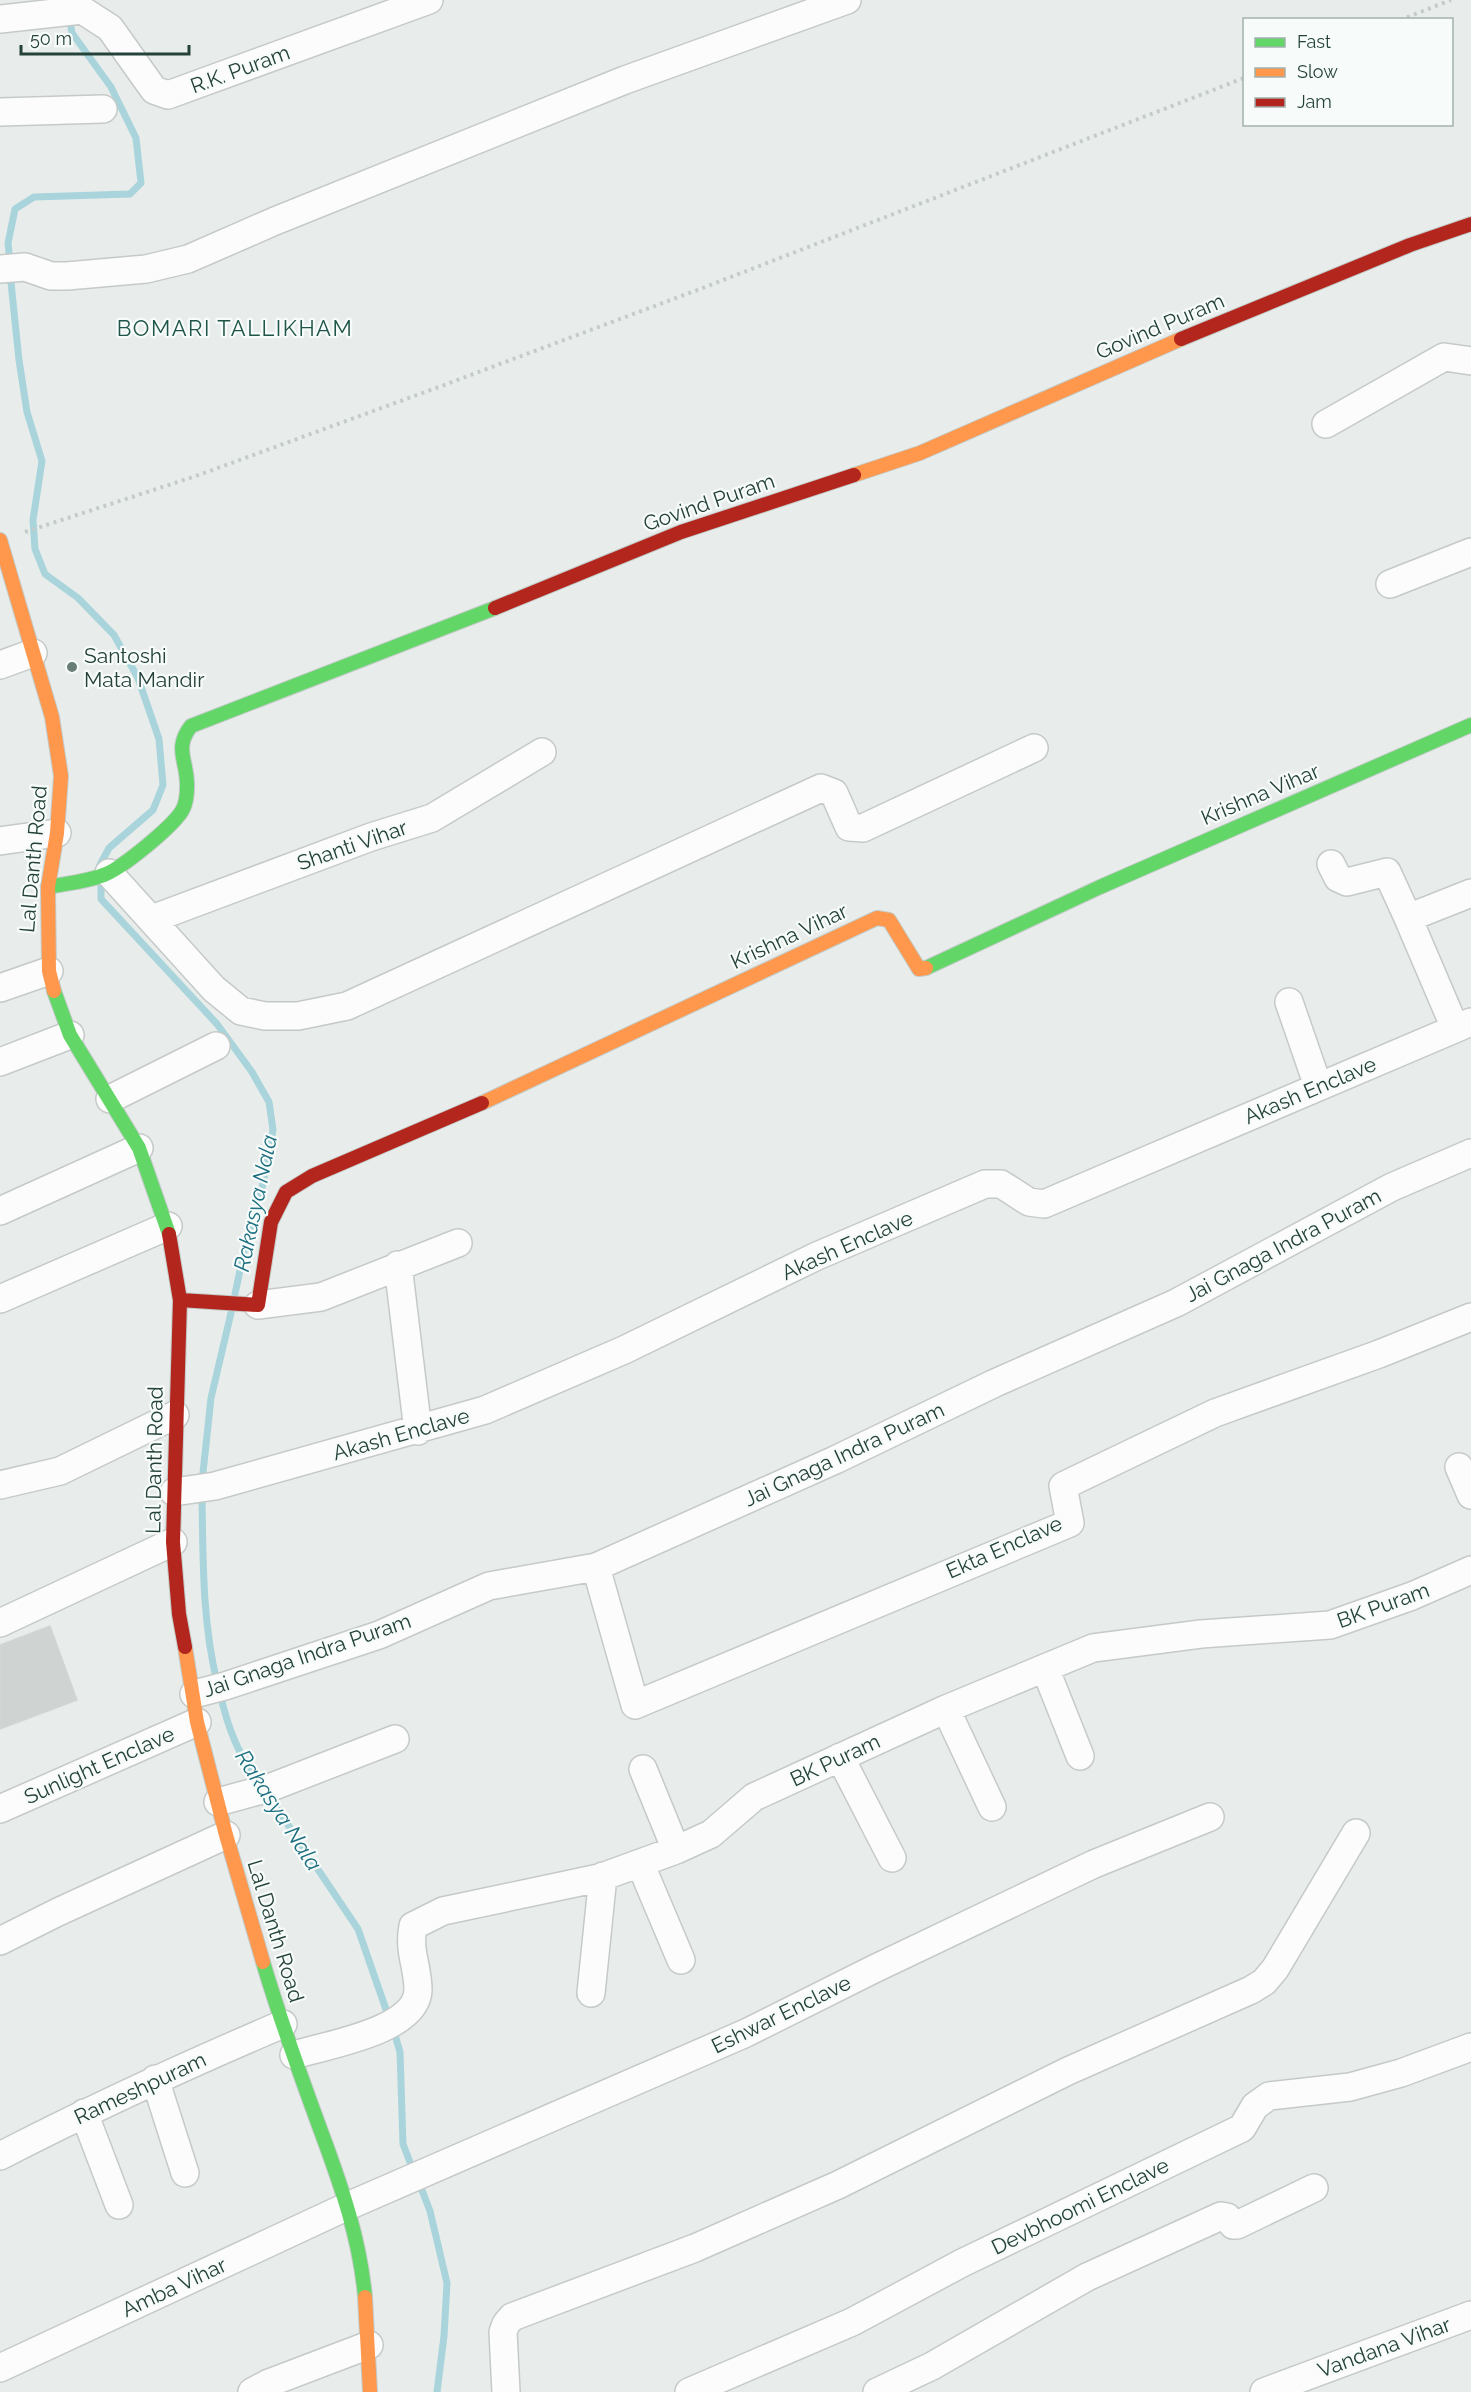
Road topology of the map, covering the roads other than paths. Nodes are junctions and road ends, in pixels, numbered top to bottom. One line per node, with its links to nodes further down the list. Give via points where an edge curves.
1 (429, 0): 3 (street, R.K. Puram, via 168,95 154,90 110,28)
2 (847, 0): 8 (street, via 625,80 188,259 146,269 67,276)
3 (74, 8): 4 (street)
4 (0, 19)
5 (103, 109): 6 (street)
6 (0, 112)
7 (1471, 224): 22 (street, Govind Puram, via 1175,341 920,453 681,532 190,726 180,745 187,780 183,810 173,824)
8 (9, 268)
9 (1471, 361): 10 (street, via 1444,357)
10 (1326, 424)
11 (0, 540): 14 (street, Lal Danth Road)
12 (1471, 552): 13 (street)
13 (1390, 584)
14 (33, 652): 15 (street); 19 (street, Lal Danth Road, via 52,717 61,776)
15 (0, 665)
16 (1471, 725): 44 (street, Krishna Vihar, via 1100,886 928,968 919,969 889,920 877,918 441,1122 312,1176 286,1191 271,1222)
17 (1034, 748): 26 (street, via 863,828 849,827 834,793 821,788 347,1006 298,1016 241,1011 214,988)
18 (542, 752): 26 (street, Shanti Vihar, via 432,818)
19 (57, 833): 20 (street); 23 (street, Lal Danth Road)
20 (0, 841)
21 (1331, 864): 25 (street, via 1338,878 1347,882 1386,872)
22 (96, 877): 23 (street, Govind Puram); 26 (street)
23 (48, 886): 27 (street, Lal Danth Road)
24 (1471, 892): 25 (street)
25 (1408, 918): 30 (street)
26 (152, 919)
27 (49, 971): 28 (street); 31 (street, Lal Danth Road)
28 (0, 988)
29 (1289, 1002): 34 (street)
30 (1463, 1025): 34 (street, Akash Enclave)
31 (70, 1035): 33 (street); 35 (street, Lal Danth Road)
32 (216, 1046): 35 (street)
33 (0, 1062)
34 (1318, 1086): 47 (street, Akash Enclave, via 1044,1204 1029,1202 1001,1184 985,1184 817,1257 624,1350 485,1410)
35 (110, 1099): 36 (street, Lal Danth Road)
36 (139, 1148): 38 (street); 39 (street, Lal Danth Road)
37 (1471, 1153): 53 (street, Jai Gnaga Indra Puram, via 1392,1187 1176,1303)
38 (0, 1211)
39 (168, 1226): 42 (street); 43 (street, Lal Danth Road)
40 (458, 1243): 41 (street)
41 (398, 1265): 44 (street, via 321,1297); 47 (street)
42 (0, 1299)
43 (180, 1300): 44 (street); 46 (street, Lal Danth Road)
44 (254, 1306)
45 (1471, 1317): 53 (street, Ekta Enclave, via 1234,1406 1158,1439 1063,1486 1070,1523 635,1705)
46 (175, 1415): 49 (street, via 60,1471); 50 (street, Lal Danth Road)
47 (418, 1431): 50 (street, Akash Enclave)
48 (1459, 1467): 51 (street)
49 (0, 1485)
50 (194, 1490): 52 (street, Lal Danth Road)
51 (1471, 1495)
52 (173, 1542): 55 (street); 57 (street, Lal Danth Road, via 179,1614)
53 (596, 1567): 57 (street, Jai Gnaga Indra Puram, via 489,1586 379,1635)
54 (1471, 1570): 56 (street, BK Puram, via 1330,1625 1201,1634 1093,1648)
55 (0, 1623)
56 (1045, 1668): 58 (street, BK Puram); 61 (street)
57 (209, 1690): 59 (street, Lal Danth Road)
58 (946, 1708): 62 (street, BK Puram); 65 (street)
59 (197, 1722): 64 (street, Lal Danth Road); 66 (street, Sunlight Enclave)
60 (395, 1739): 64 (street, via 264,1789)
61 (1080, 1756)
62 (840, 1757): 70 (street, BK Puram, via 754,1797 711,1834); 71 (street)
63 (643, 1769): 70 (street)
64 (218, 1802): 69 (street, Lal Danth Road)
65 (992, 1807)
66 (0, 1809)
67 (1210, 1817): 86 (street, Eshwar Enclave, via 1094,1864 746,2033)
68 (1356, 1833): 92 (street, via 1264,1982 1068,2072 828,2190 695,2248 512,2317 504,2332)
69 (226, 1835): 74 (street); 77 (street, Lal Danth Road)
70 (676, 1850): 72 (street, BK Puram)
71 (892, 1858)
72 (640, 1863): 73 (street, BK Puram); 75 (street)
73 (603, 1876): 76 (street); 79 (street, BK Puram, via 443,1911 413,1926 410,1943 418,1991 415,2006 389,2025)
74 (0, 1941)
75 (681, 1960)
76 (591, 1993)
77 (283, 2024): 79 (street, Lal Danth Road); 80 (street, Rameshpuram)
78 (1471, 2047): 93 (street, Devbhoomi Enclave, via 1350,2088 1269,2096 1255,2106 1242,2128 962,2263 852,2322)
79 (294, 2055): 86 (street, Lal Danth Road)
80 (155, 2079): 81 (street, Rameshpuram); 83 (street)
81 (84, 2112): 82 (street, Rameshpuram); 85 (street)
82 (0, 2156)
83 (185, 2173)
84 (1314, 2188): 94 (street, via 1238,2225 1221,2216 1087,2277 932,2366)
85 (119, 2205)
86 (348, 2206): 88 (street, Lal Danth Road, via 362,2263); 89 (street, Amba Vihar)
87 (1471, 2315): 95 (street, Vandana Vihar)
88 (369, 2345): 90 (street); 91 (street, Lal Danth Road)
89 (0, 2368)
90 (252, 2392)
91 (370, 2392)
92 (506, 2392)
93 (689, 2392)
94 (877, 2392)
95 (1264, 2392)

